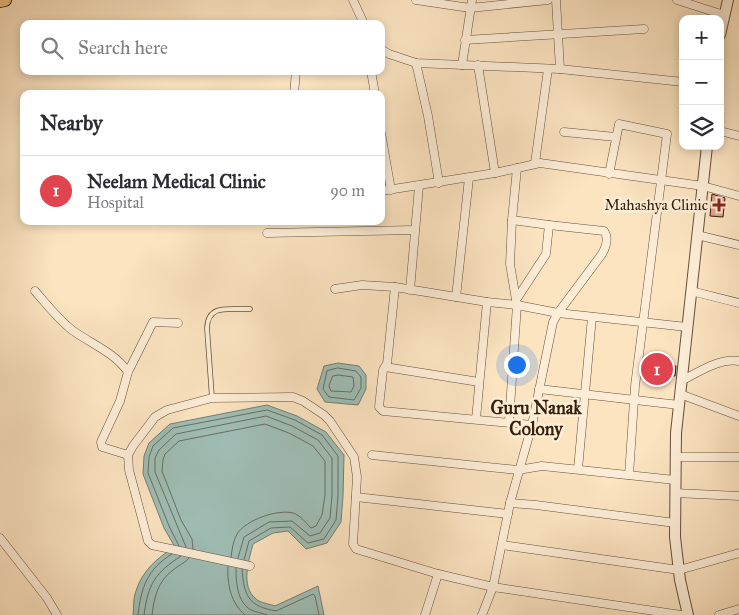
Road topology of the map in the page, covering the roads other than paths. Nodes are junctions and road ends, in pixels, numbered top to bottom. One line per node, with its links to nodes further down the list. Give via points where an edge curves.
1 (5, 0): 8 (highway)
2 (353, 0): 11 (street)
3 (416, 0): 9 (street)
4 (548, 0): 9 (street)
5 (556, 0): 13 (street)
6 (677, 0): 10 (street)
7 (728, 0): 10 (street)
8 (0, 1)
9 (471, 4): 14 (street)
10 (724, 15)
11 (362, 20)
12 (644, 28): 13 (street)
13 (557, 35): 14 (street); 20 (street)
14 (465, 40): 17 (street)
15 (385, 52): 16 (street)
16 (416, 63): 17 (street); 38 (street)
17 (462, 64): 18 (street)
18 (478, 66): 19 (street); 34 (street)
19 (548, 69): 20 (street); 32 (street)
20 (560, 69): 23 (street)
21 (296, 75): 24 (street)
22 (372, 75): 25 (street)
23 (679, 82)
24 (294, 90)
25 (374, 90)
26 (564, 132): 29 (street)
27 (724, 132): 28 (street)
28 (739, 136)
29 (616, 138): 35 (street); 37 (street, via 619,124 666,133)
30 (707, 150): 40 (street)
31 (385, 155): 41 (street)
32 (535, 163): 33 (street); 35 (street)
33 (517, 168): 34 (street); 44 (street)
34 (495, 173): 36 (street)
35 (609, 174): 37 (street)
36 (469, 178): 38 (street); 55 (street)
37 (662, 181): 40 (street); 63 (street)
38 (438, 183): 39 (street)
39 (419, 186): 41 (street); 46 (street)
40 (703, 186): 43 (street); 48 (street)
41 (391, 190): 42 (street)
42 (385, 191)
43 (739, 196)
44 (512, 220): 45 (street); 58 (street, via 510,264)
45 (549, 225): 58 (street, via 546,254); 60 (street, via 604,231 606,234 602,254)
46 (415, 230): 47 (street); 52 (street)
47 (267, 233)
48 (697, 235): 49 (street); 54 (street)
49 (739, 245)
50 (395, 287): 51 (street, via 362,285); 52 (street); 66 (street)
51 (335, 289)
52 (410, 290): 55 (street)
53 (35, 291): 67 (street, via 58,318 113,356)
54 (691, 291): 57 (street); 64 (street)
55 (456, 297): 56 (street)
56 (487, 302): 58 (street); 69 (street)
57 (739, 302)
58 (517, 303): 60 (street); 77 (street)
59 (250, 309): 72 (lane, via 211,313 207,328)
60 (558, 313): 61 (street); 70 (street, via 547,346)
61 (592, 317): 63 (street); 71 (street)
62 (178, 323): 67 (street, via 154,322)
63 (643, 323): 64 (street); 74 (street)
64 (687, 327): 68 (street)
65 (739, 361): 68 (street, via 718,363)
66 (385, 367): 69 (street); 76 (street, via 379,406 383,412)
67 (128, 372): 79 (street, via 120,401 101,444)
68 (682, 381): 73 (street)
69 (480, 382): 76 (street)
70 (539, 389): 71 (street); 78 (street)
71 (585, 394): 74 (street); 83 (street)
72 (212, 398): 79 (street, via 167,410 155,417); 89 (street, via 298,398 324,415 354,457)
73 (680, 399): 74 (street); 75 (street); 81 (street)
74 (634, 400): 85 (street)
75 (739, 416)
76 (476, 419): 77 (street)
77 (508, 422): 78 (street)
78 (532, 425): 84 (street)
79 (128, 455): 96 (street, via 129,470 148,541 152,545)
80 (372, 455): 84 (street)
81 (676, 456): 82 (street); 86 (street)
82 (739, 458)
83 (578, 469): 84 (street, via 542,466); 85 (street)
84 (518, 470): 90 (street)
85 (629, 475): 86 (street)
86 (676, 480): 87 (street)
87 (675, 493): 88 (street); 92 (street)
88 (739, 496)
89 (356, 497): 91 (street); 98 (street, via 353,544 356,549)
90 (510, 504): 91 (street); 92 (street)
91 (508, 514): 94 (street)
92 (675, 523): 97 (street)
93 (0, 538): 101 (street)
94 (502, 545): 97 (street); 99 (street)
95 (739, 553): 97 (street)
96 (250, 566)
97 (679, 570): 105 (street)
98 (438, 574): 99 (street); 102 (street)
99 (493, 587): 103 (street); 104 (street)
100 (739, 609): 106 (street)
101 (58, 615)
102 (425, 615)
103 (482, 615)
104 (681, 615)
105 (688, 615)
106 (719, 615)

